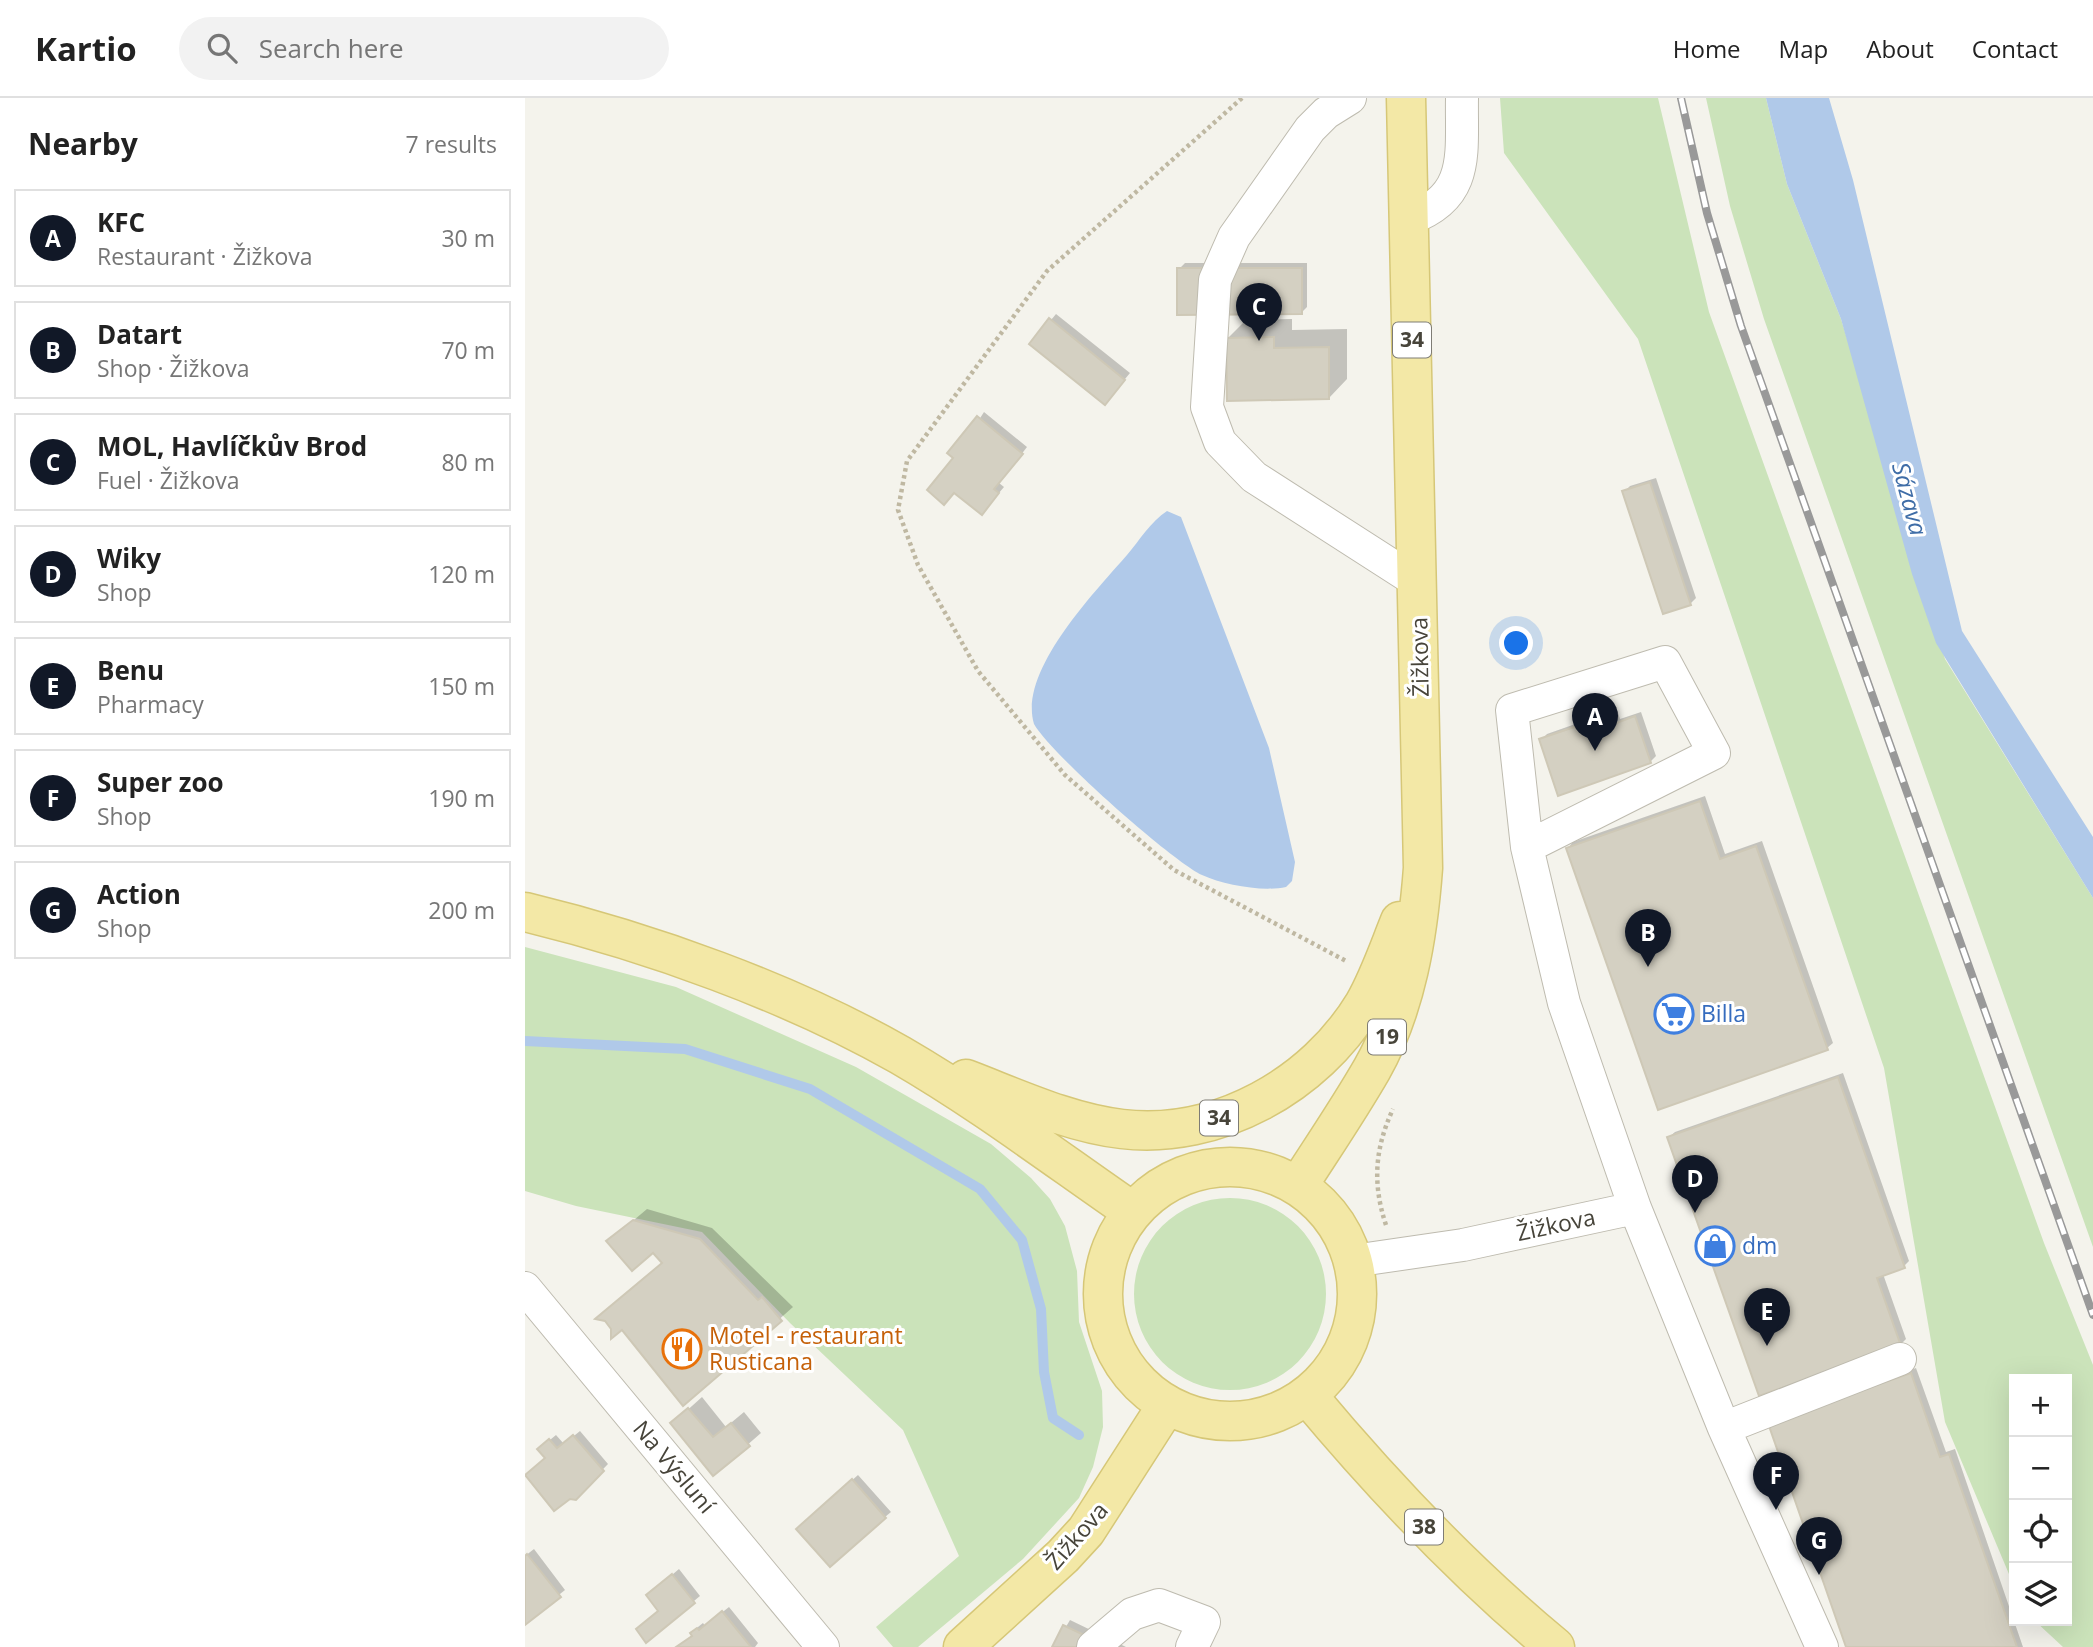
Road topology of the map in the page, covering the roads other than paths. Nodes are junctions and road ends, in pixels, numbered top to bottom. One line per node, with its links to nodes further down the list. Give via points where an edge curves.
1 (1350, 98): 5 (street, via 1310,128 1226,251 1215,280 1207,407 1220,442 1254,477)
2 (1406, 98): 4 (main road, Žižkova / 34)
3 (1462, 98): 4 (street, via 1458,175 1433,210)
4 (1409, 219): 5 (main road, Žižkova / 34)
5 (1419, 583): 7 (main road, Žižkova / 34)
6 (1527, 847): 6 (street, via 1714,753 1665,662 1512,710); 11 (street, via 1564,1003)
7 (1423, 868): 9 (main road, 34, via 1377,978 1336,1042 1294,1080 1249,1107 1206,1123 1149,1131 1095,1125); 10 (main road, Žižkova / 19, via 1412,951 1392,1026 1373,1067)
8 (525, 912): 9 (main road, 34, via 697,965)
9 (897, 1054): 12 (main road, 34, via 977,1103)
10 (1298, 1186): 12 (main road, 34, via 1249,1169 1198,1171 1173,1180); 13 (main road, 34, via 1341,1232)
11 (1635, 1208): 13 (street, Žižkova, via 1463,1245); 18 (street)
12 (1132, 1212): 17 (main road, 34, via 1108,1256 1104,1280 1107,1329 1130,1373)
13 (1353, 1261): 16 (main road, 34, via 1354,1321 1344,1349)
14 (525, 1288): 20 (street, Na Výsluní)
15 (1900, 1359): 18 (street)
16 (1307, 1395): 17 (main road, 34, via 1275,1413 1238,1421 1202,1418); 23 (main road, 38, via 1423,1526 1499,1601)
17 (1167, 1405): 21 (main road, Žižkova, via 1086,1531)
18 (1724, 1428): 24 (street)
19 (1198, 1634): 22 (street, via 1159,1605 1132,1615)
20 (823, 1647)
21 (963, 1647)
22 (1093, 1647)
23 (1555, 1647)
24 (1822, 1647)

